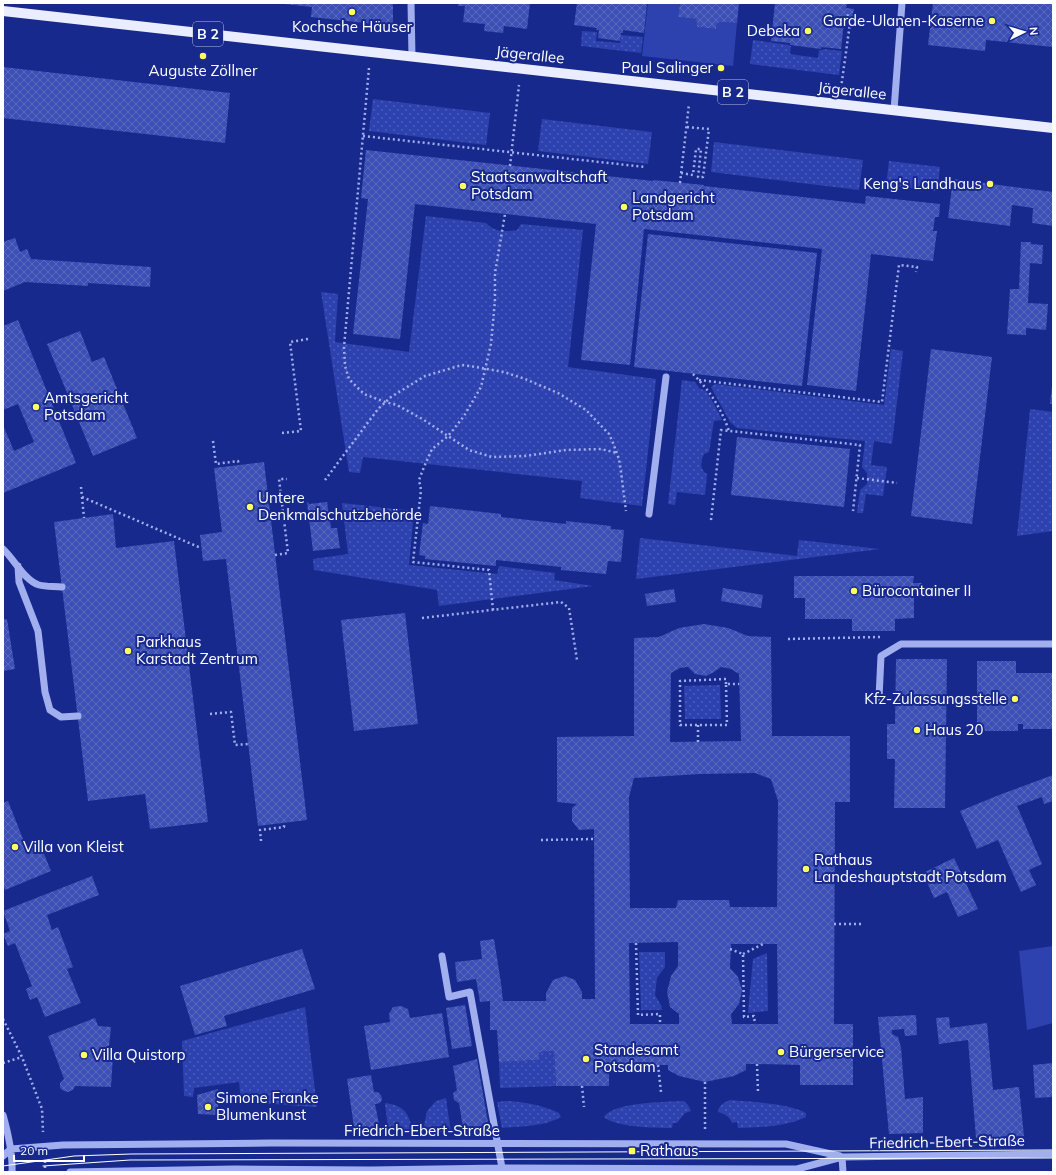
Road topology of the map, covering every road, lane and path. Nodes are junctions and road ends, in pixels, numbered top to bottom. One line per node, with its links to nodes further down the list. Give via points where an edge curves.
1 (411, 3): 6 (street)
2 (902, 3): 10 (street)
3 (3, 11): 5 (main road, Jägerallee / B 2)
4 (845, 15): 9 (path, via 851,16)
5 (370, 52): 6 (main road, Jägerallee / B 2); 13 (path)
6 (412, 57): 7 (main road, Jägerallee / B 2)
7 (521, 69): 8 (main road, Jägerallee / B 2); 14 (path)
8 (690, 88): 9 (main road, Jägerallee / B 2); 11 (path)
9 (839, 104): 10 (main road, Jägerallee / B 2)
10 (894, 110): 12 (main road, Jägerallee / B 2)
11 (686, 127): 17 (path); 17 (path, via 709,129 703,177 698,177 701,149 696,148 693,175)
12 (1053, 128)
13 (363, 136): 14 (path); 26 (path, via 344,347 345,366 349,379 364,394)
14 (511, 153): 15 (path); 16 (path)
15 (510, 166)
16 (645, 167)
17 (681, 173): 18 (path)
18 (680, 183)
19 (505, 214): 22 (path, via 495,273 494,320)
20 (916, 272): 25 (path, via 917,267 898,265 882,402)
21 (308, 339): 28 (path, via 290,342 301,430)
22 (486, 369): 26 (path, via 462,365 425,376); 29 (path, via 481,387 464,416); 31 (path, via 525,378 558,393 586,410 609,434)
23 (693, 374): 25 (path)
24 (666, 377): 41 (street)
25 (699, 380): 27 (path, via 715,400)
26 (385, 402): 29 (path, via 397,405); 35 (path)
27 (729, 431): 34 (path, via 860,445); 43 (path, via 721,430)
28 (282, 433)
29 (448, 436): 31 (path, via 469,450 492,456 525,456 566,450 601,449); 49 (path, via 432,449 419,480 421,490 413,562 489,570)
30 (213, 441): 32 (path, via 216,464 238,461)
31 (617, 453): 40 (path)
32 (238, 465)
33 (287, 478): 46 (path, via 279,479 288,553)
34 (857, 478): 36 (path); 39 (path)
35 (325, 480)
36 (897, 482)
37 (81, 487): 38 (path)
38 (82, 497): 42 (path); 44 (path)
39 (853, 510)
40 (626, 511)
41 (649, 514)
42 (84, 518)
43 (711, 520)
44 (201, 548)
45 (3, 549): 47 (street)
46 (275, 555)
47 (18, 566): 48 (street, via 38,585); 59 (street, via 19,582 38,630 45,692 50,710 61,717)
48 (62, 587)
49 (494, 610): 50 (path); 54 (path, via 561,602 569,608)
50 (422, 618)
51 (788, 639): 52 (path, via 884,637)
52 (901, 644): 53 (street); 57 (street, via 881,656)
53 (1053, 644)
54 (577, 660)
55 (726, 684): 56 (path); 60 (path, via 727,725); 60 (path, via 726,679 680,681 680,725)
56 (739, 684)
57 (879, 698)
58 (210, 714): 62 (path, via 231,712 235,745)
59 (78, 716)
60 (698, 725): 61 (path)
61 (698, 742)
62 (248, 744)
63 (284, 823): 66 (path, via 284,827 260,830)
64 (594, 839): 65 (path)
65 (541, 840)
66 (261, 842)
67 (834, 924): 68 (path)
68 (861, 924)
69 (636, 943): 75 (path, via 638,1015 660,1014)
70 (765, 943): 72 (path)
71 (730, 949): 72 (path)
72 (743, 954): 76 (path, via 744,1017 754,1016)
73 (442, 956): 89 (street, via 449,997 470,992)
74 (3, 1019): 77 (path)
75 (660, 1024)
76 (755, 1024)
77 (22, 1057): 78 (path); 88 (path, via 42,1109)
78 (3, 1064)
79 (757, 1064): 84 (path)
80 (658, 1065): 83 (path)
81 (705, 1082): 87 (path)
82 (582, 1086): 85 (path)
83 (661, 1092)
84 (758, 1092)
85 (584, 1107)
86 (3, 1115): 90 (street)
87 (705, 1119)
88 (43, 1125)
89 (498, 1144): 90 (street, Friedrich-Ebert-Straße, via 249,1143 64,1145); 93 (street, Friedrich-Ebert-Straße, via 786,1144); 94 (street)
90 (11, 1149): 92 (street); 95 (street)
91 (1053, 1154): 93 (street, Friedrich-Ebert-Straße)
92 (3, 1156)
93 (842, 1157): 94 (street, Friedrich-Ebert-Straße, via 797,1169); 97 (street)
94 (502, 1168): 96 (street, Friedrich-Ebert-Straße)
95 (12, 1170)
96 (70, 1172)
97 (843, 1172)

